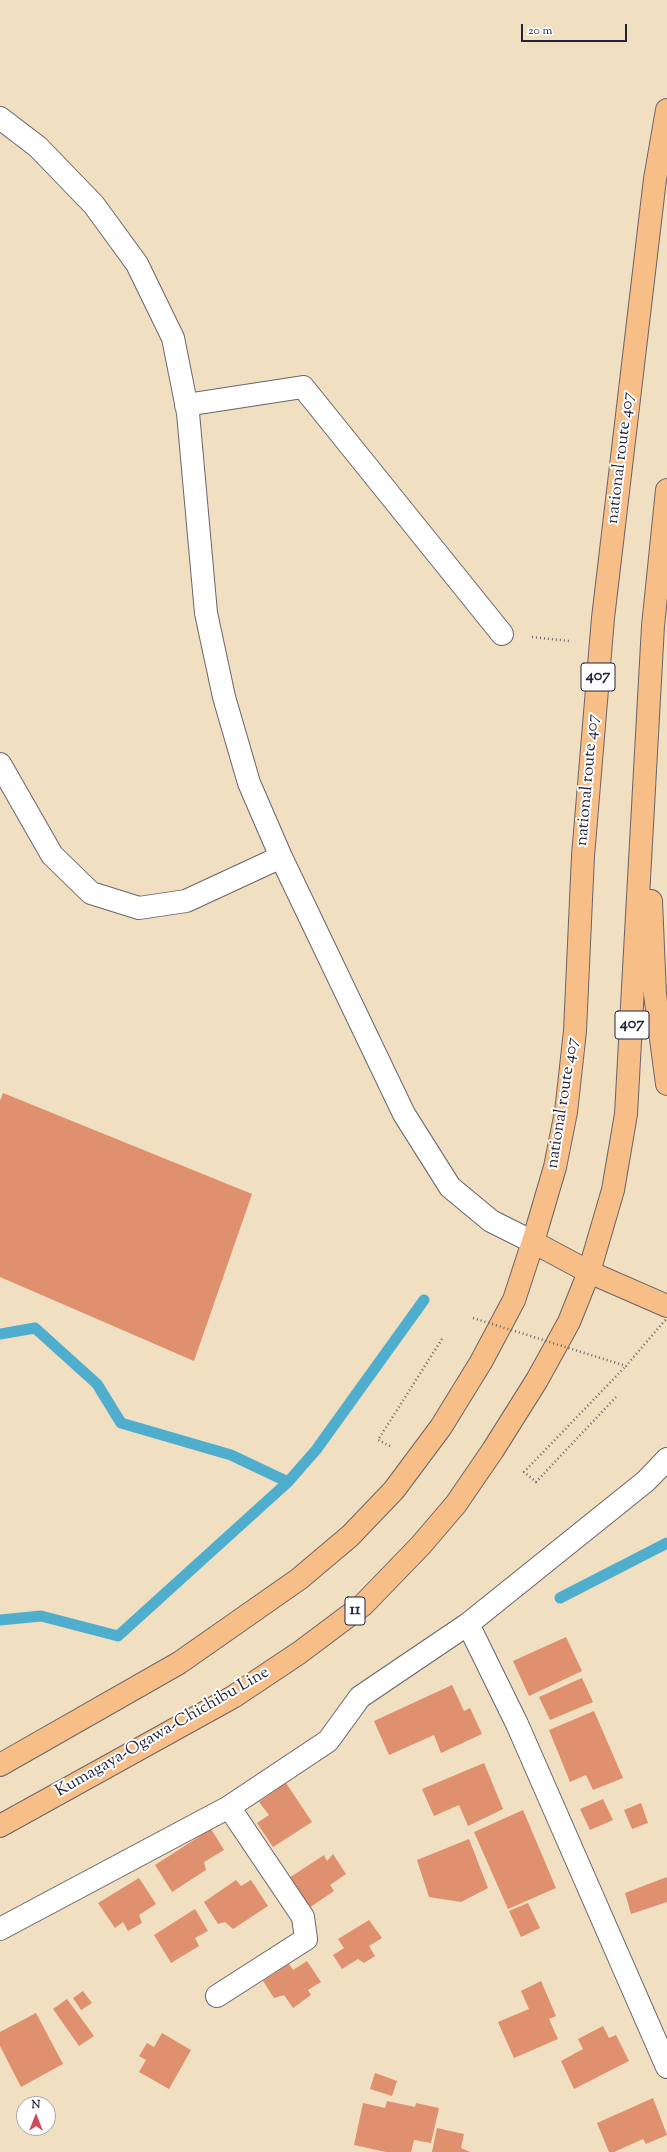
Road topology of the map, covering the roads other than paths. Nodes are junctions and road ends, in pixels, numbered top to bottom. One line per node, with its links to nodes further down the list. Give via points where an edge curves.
1 (667, 110): 10 (main road, national route 407 / 407, via 655,179 603,618 582,856 574,1046 566,1112 555,1167)
2 (0, 118): 3 (street, via 38,147 94,205 138,264 173,338)
3 (186, 404): 5 (street, via 303,388); 8 (street, via 206,613 224,697 249,783)
4 (667, 490): 7 (main road, 407, via 653,626)
5 (502, 634)
6 (0, 764): 8 (street, via 52,855 91,893 139,908 186,901)
7 (645, 774): 9 (main road, 407, via 655,994); 11 (main road, 407, via 626,1114 612,1190)
8 (281, 858): 10 (street, via 404,1114 450,1187 491,1221)
9 (667, 1084)
10 (533, 1242): 11 (main road); 15 (main road, via 514,1300 481,1362 441,1427 394,1490 350,1536 299,1579 179,1663)
11 (589, 1272): 12 (main road); 17 (main road, Kumagaya-Ogawa-Chichibu Line / 11, via 569,1322 537,1380 493,1450 456,1504 421,1545 363,1605 299,1653 233,1697)
12 (667, 1306)
13 (667, 1459): 14 (street, via 646,1481)
14 (468, 1624): 16 (street, via 360,1697 328,1741); 20 (street, via 517,1724)
15 (0, 1765)
16 (229, 1807): 18 (street); 19 (street, via 303,1917 306,1940)
17 (0, 1826)
18 (0, 1929)
19 (217, 1996)
20 (667, 2067)

